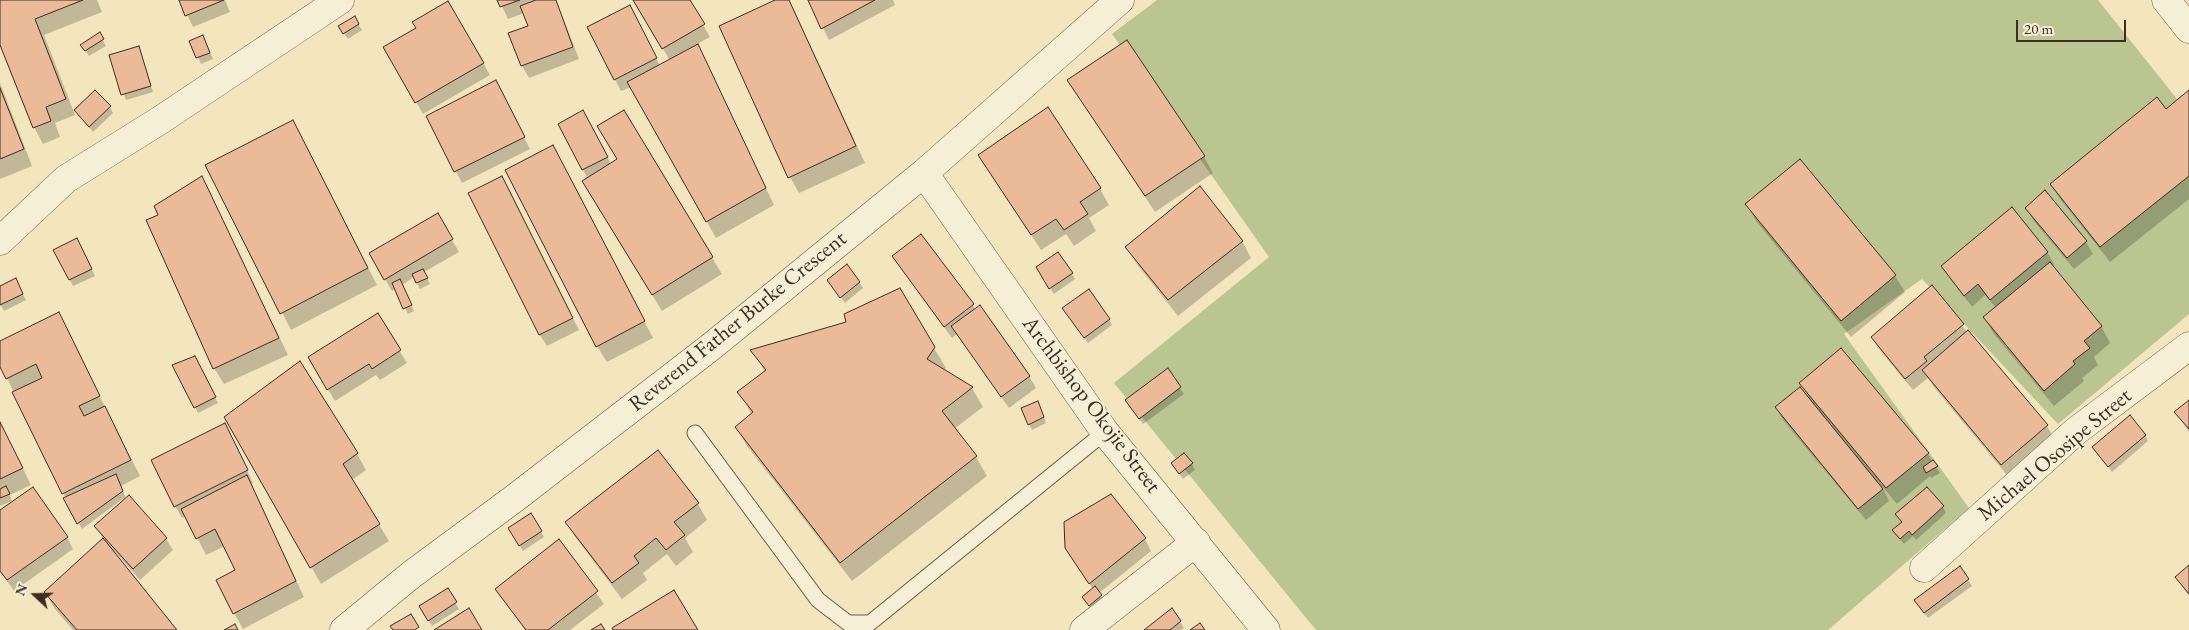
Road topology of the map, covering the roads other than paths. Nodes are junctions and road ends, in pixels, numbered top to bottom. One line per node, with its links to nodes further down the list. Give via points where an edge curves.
1 (340, 0): 6 (street, via 66,179)
2 (1120, 0): 5 (street, Reverend Father Burke Crescent)
3 (2166, 0): 4 (street)
4 (2189, 30)
5 (924, 173): 8 (street, Archbishop Okojie Street); 12 (street, Reverend Father Burke Crescent, via 712,346 411,575)
6 (0, 242)
7 (2189, 346): 11 (street, Michael Ososipe Street, via 2076,431)
8 (1105, 432): 9 (lane, via 870,623 848,623 818,600); 10 (street, Archbishop Okojie Street)
9 (696, 433)
10 (1196, 542): 13 (street); 14 (street, Archbishop Okojie Street)
11 (1924, 568)
12 (344, 630)
13 (1084, 630)
14 (1266, 630)

